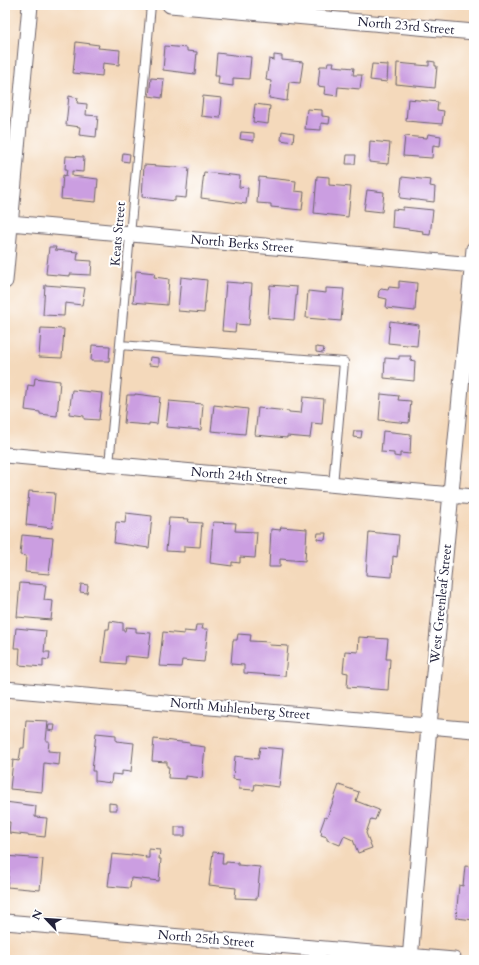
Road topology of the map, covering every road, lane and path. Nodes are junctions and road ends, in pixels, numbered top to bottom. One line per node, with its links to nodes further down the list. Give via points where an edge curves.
1 (30, 5): 5 (street)
2 (151, 5): 6 (lane, Keats Street)
3 (170, 5): 4 (street, North 23rd Street)
4 (474, 32)
5 (10, 223): 6 (street, North Berks Street); 9 (street)
6 (130, 234): 8 (street, North Berks Street); 10 (lane, Keats Street)
7 (474, 249): 8 (street, West Greenleaf Street)
8 (473, 264): 14 (street, West Greenleaf Street)
9 (5, 281)
10 (120, 344): 12 (lane, Keats Street); 13 (lane, via 344,362)
11 (5, 455): 12 (street, North 24th Street)
12 (110, 465): 13 (street, North 24th Street)
13 (333, 484): 14 (street, North 24th Street)
14 (451, 495): 15 (street, North 24th Street); 17 (street, West Greenleaf Street)
15 (474, 497)
16 (5, 689): 17 (street, North Muhlenberg Street)
17 (429, 726): 18 (street, North Muhlenberg Street); 20 (street, West Greenleaf Street)
18 (474, 730)
19 (5, 922): 20 (street, North 25th Street)
20 (410, 958): 21 (street, North 25th Street)
21 (454, 960)

